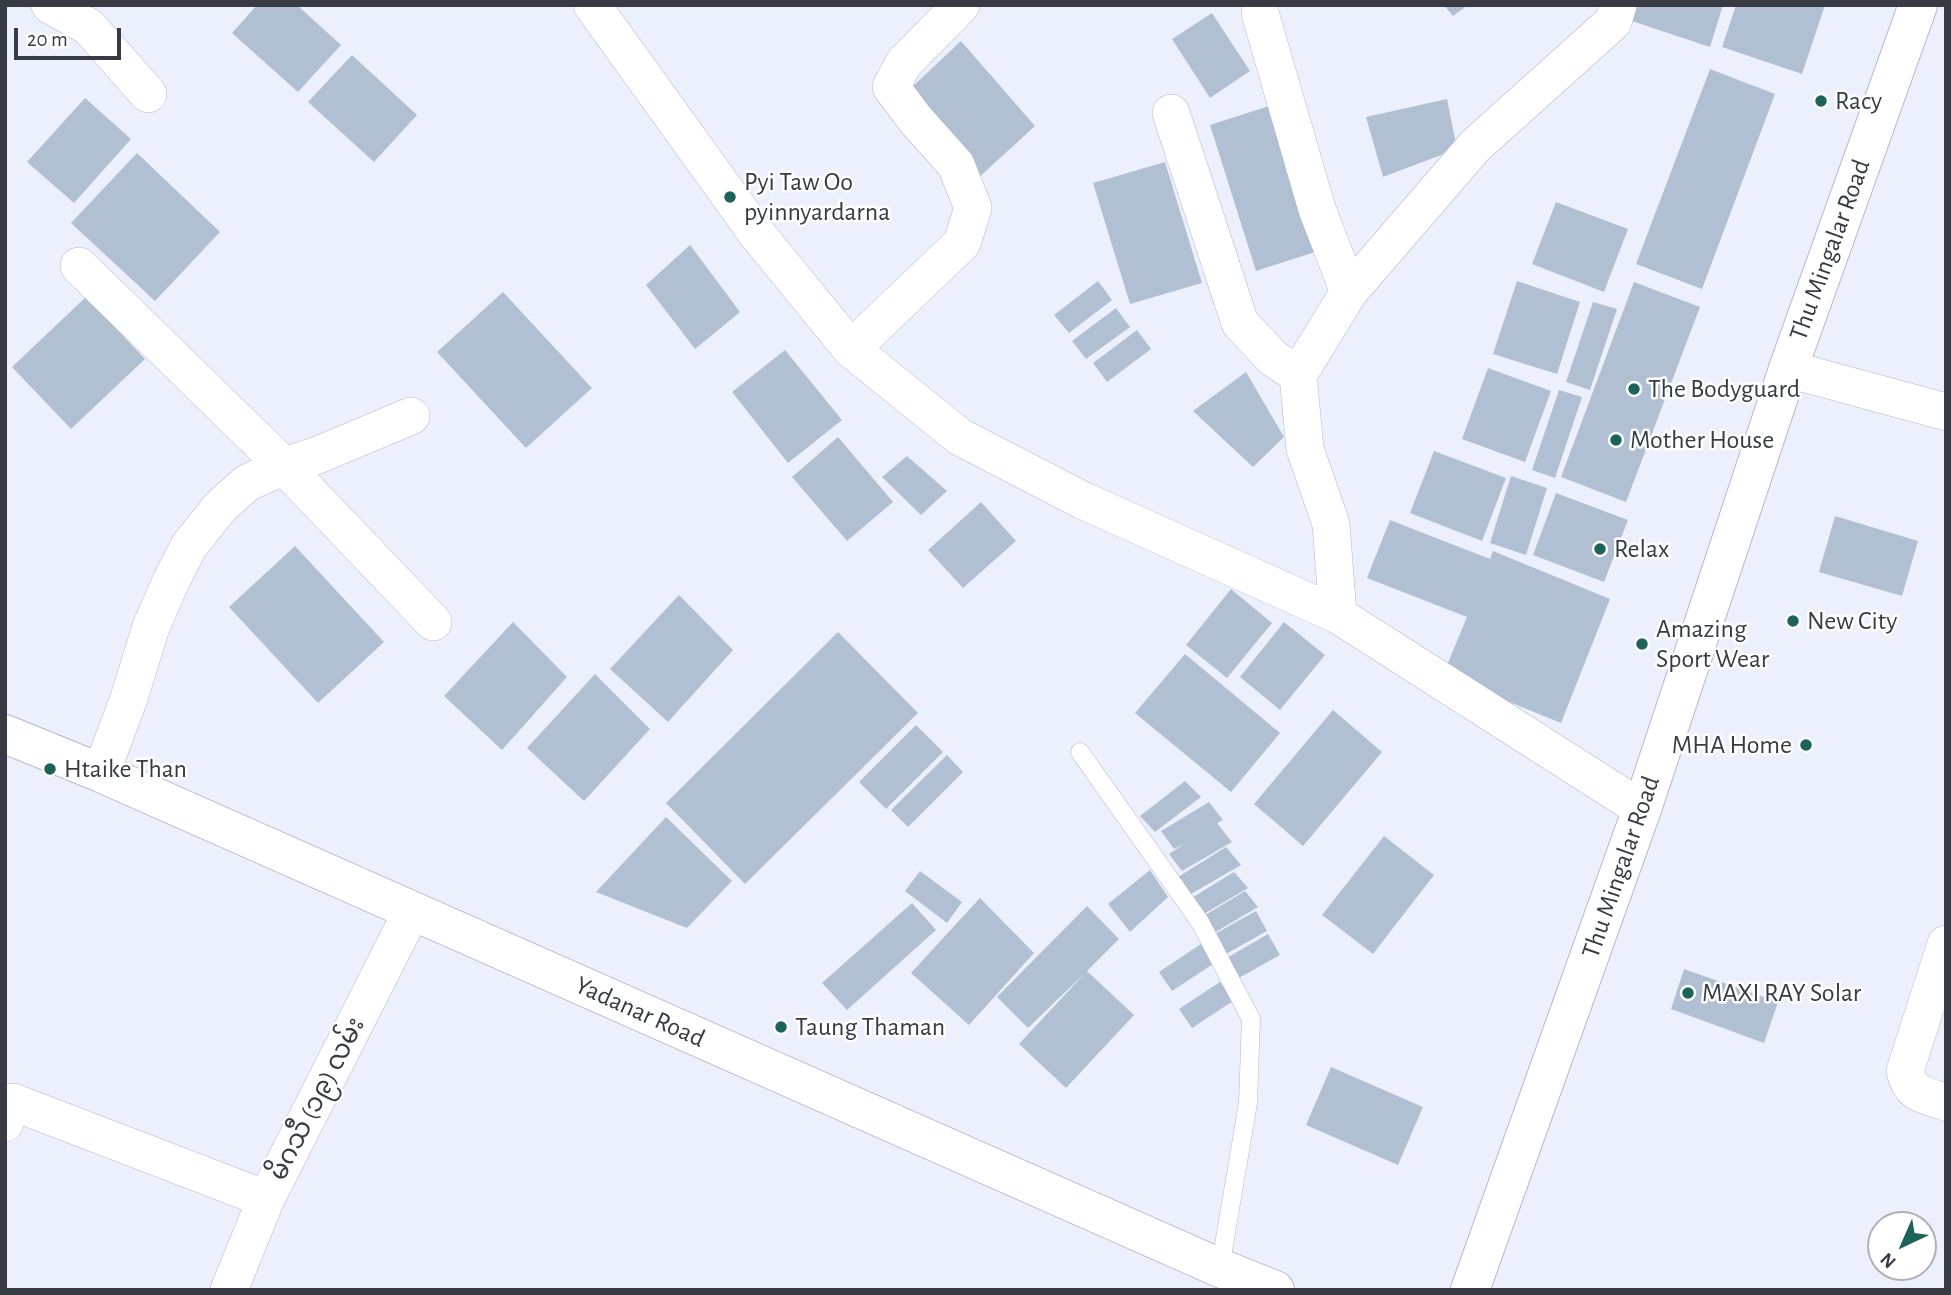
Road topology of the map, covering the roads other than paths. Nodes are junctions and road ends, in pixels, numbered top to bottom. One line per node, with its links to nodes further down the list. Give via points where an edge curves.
1 (51, 5): 7 (street, via 89,27)
2 (592, 5): 11 (street, via 757,234)
3 (961, 5): 11 (street, via 903,64 891,87 956,165 973,208 962,243)
4 (1618, 5): 10 (street, via 1613,22 1475,146)
5 (1918, 5): 12 (main road, Thu Mingalar Road)
6 (1260, 13): 10 (street, via 1317,209)
7 (148, 94)
8 (1171, 113): 13 (street, via 1240,323 1273,358)
9 (79, 266): 16 (street)
10 (1349, 292): 13 (street)
11 (851, 349): 17 (street, via 960,438 1082,500)
12 (1788, 369): 14 (street); 22 (main road, Thu Mingalar Road)
13 (1298, 375): 17 (street, via 1305,449 1331,524)
14 (1946, 412)
15 (411, 416): 16 (street)
16 (284, 466): 18 (street); 21 (street, via 247,483 221,506 189,546 151,627)
17 (1338, 614): 22 (street)
18 (433, 622)
19 (5, 734): 21 (main road, Yadanar Road)
20 (1080, 752): 28 (lane, via 1200,922 1251,1019 1248,1103)
21 (101, 773): 23 (main road, Yadanar Road)
22 (1642, 809): 31 (main road, Thu Mingalar Road)
23 (412, 911): 27 (street, မိဂသီ (၁၉) လမ်း); 28 (main road, Yadanar Road)
24 (1946, 944): 25 (street, via 1905,1071 1908,1084 1918,1093)
25 (1946, 1102)
26 (9, 1113): 27 (street)
27 (266, 1199): 29 (street, မိဂသီ (၁၉) လမ်း)
28 (1220, 1268): 30 (main road, Yadanar Road)
29 (229, 1290)
30 (1275, 1290)
31 (1471, 1290)

